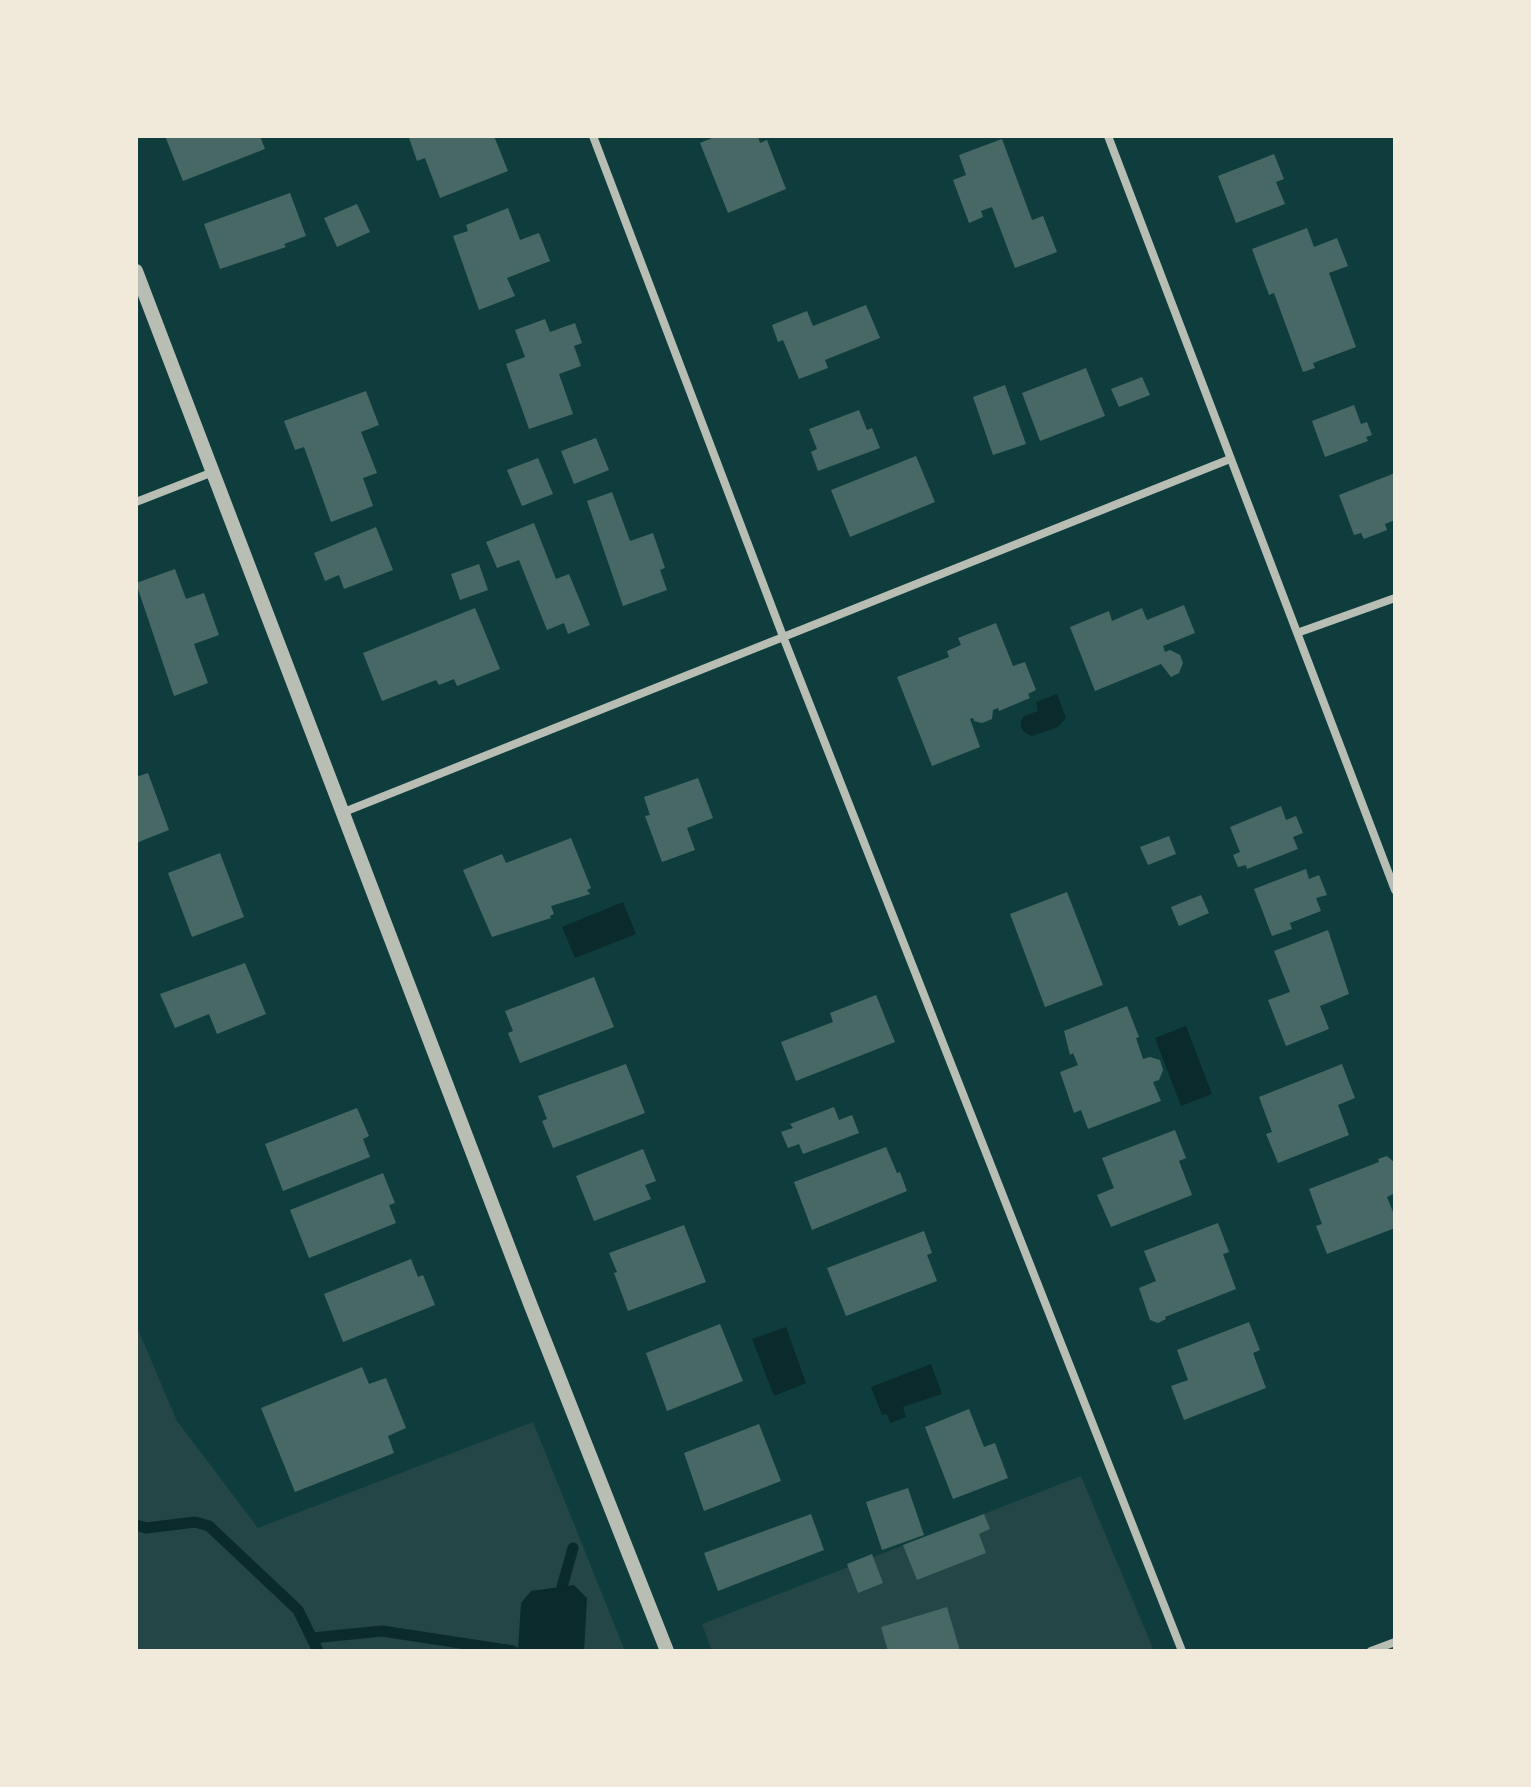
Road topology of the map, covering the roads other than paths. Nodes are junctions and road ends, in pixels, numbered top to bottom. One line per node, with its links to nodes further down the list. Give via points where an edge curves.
1 (593, 136): 9 (street)
2 (1108, 136): 4 (street)
3 (136, 271): 5 (street)
4 (1230, 459): 8 (street); 9 (street)
5 (213, 472): 6 (street); 10 (street)
6 (136, 502)
7 (1395, 598): 8 (street)
8 (1297, 633): 11 (street)
9 (784, 639): 10 (street); 14 (street)
10 (344, 812): 13 (street)
11 (1395, 890)
12 (1395, 1642): 15 (street)
13 (667, 1651)
14 (1182, 1651)
15 (1371, 1651)

